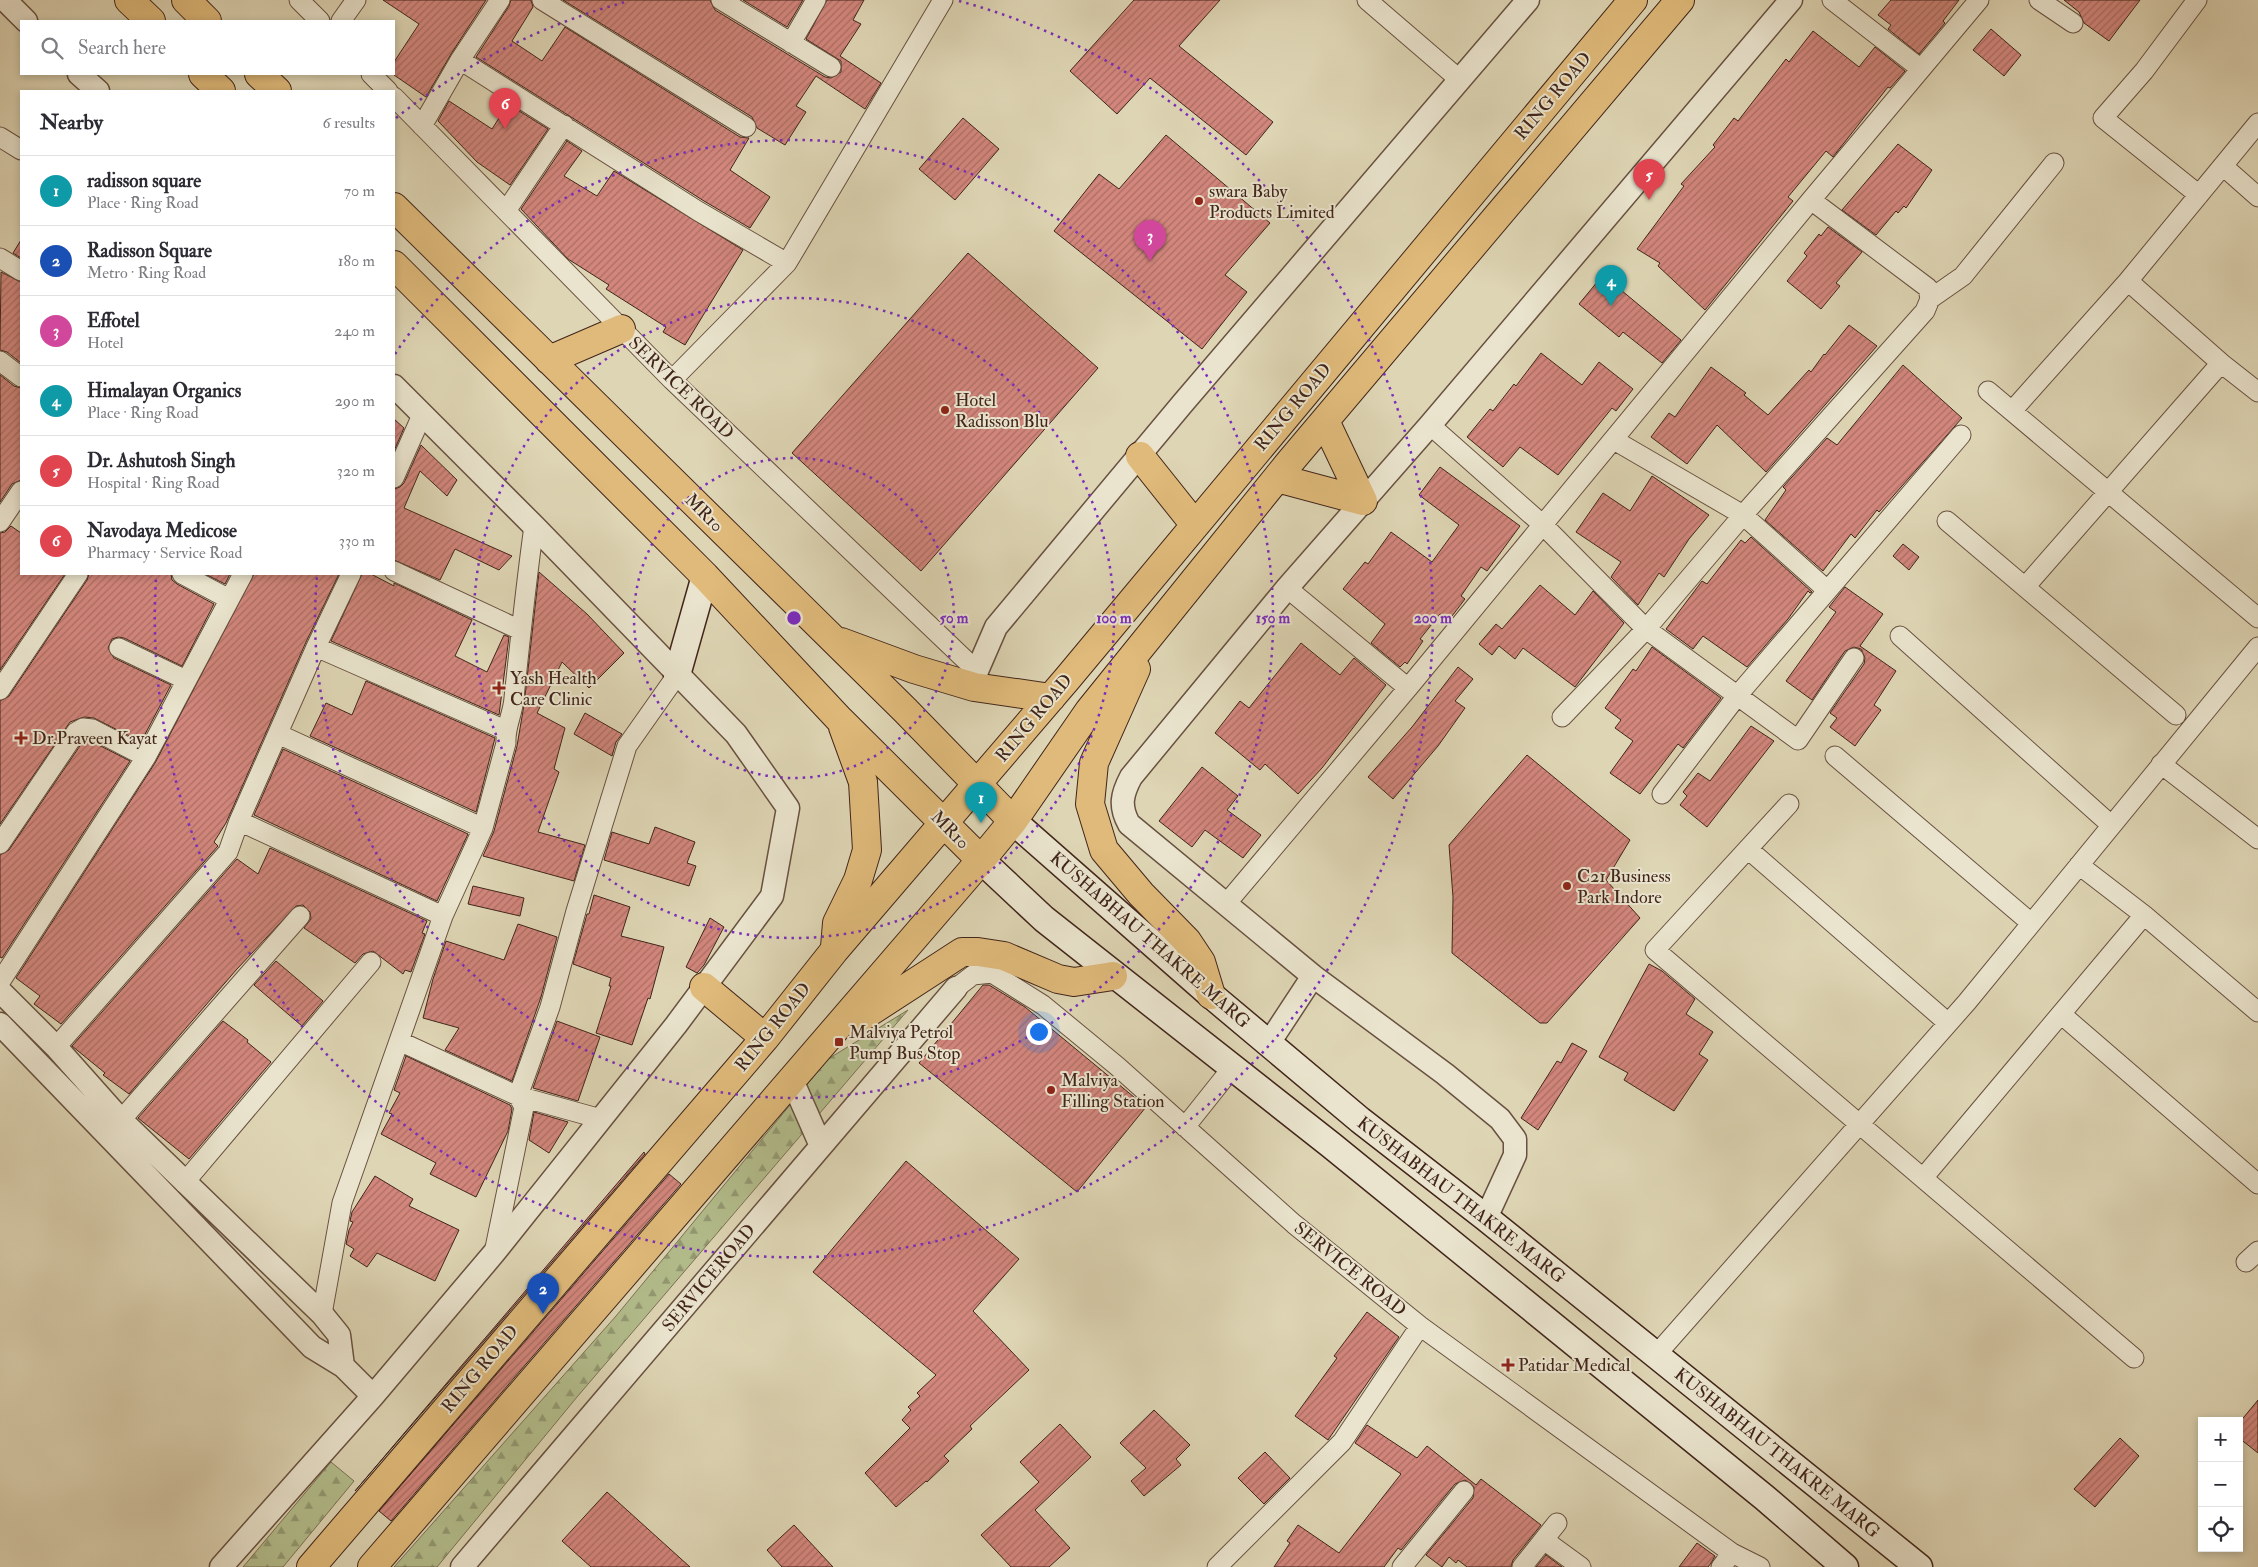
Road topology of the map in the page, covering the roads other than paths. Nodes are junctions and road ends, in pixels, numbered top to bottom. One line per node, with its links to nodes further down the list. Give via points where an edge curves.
1 (5, 0): 20 (street)
2 (129, 0): 21 (main road)
3 (186, 0): 22 (main road)
4 (299, 0): 23 (street)
5 (356, 0): 24 (street)
6 (500, 0): 27 (street)
7 (542, 0): 43 (street)
8 (721, 0): 26 (street)
9 (816, 0): 26 (street)
10 (943, 0): 54 (street)
11 (1367, 0): 34 (street)
12 (1528, 0): 34 (street)
13 (1633, 0): 83 (main road, RING ROAD)
14 (1680, 0): 70 (main road, RING ROAD)
15 (1790, 0): 71 (street)
16 (1832, 0): 29 (street)
17 (1979, 0): 29 (street)
18 (2039, 0): 25 (street)
19 (2197, 0): 48 (street, via 2144,72 2103,118)
20 (25, 20)
21 (149, 20)
22 (206, 20)
23 (319, 20)
24 (342, 20)
25 (2073, 23)
26 (791, 43): 28 (street)
27 (460, 60): 41 (street); 42 (street)
28 (831, 67)
29 (1921, 69): 50 (street)
30 (79, 75): 35 (street)
31 (204, 75): 36 (main road)
32 (260, 75): 37 (main road)
33 (372, 75): 38 (street)
34 (1460, 80): 74 (street)
35 (97, 90)
36 (220, 90)
37 (276, 90)
38 (387, 90)
39 (395, 98): 42 (street, SERVICE ROAD)
40 (2258, 123): 47 (street)
41 (564, 125): 52 (street); 54 (street, via 698,212)
42 (422, 126): 52 (street, SERVICE ROAD)
43 (746, 127)
44 (0, 137): 45 (street)
45 (20, 149)
46 (2054, 163): 58 (street, via 1963,276)
47 (2223, 166): 48 (street); 49 (street)
48 (2199, 195): 57 (street)
49 (2258, 196)
50 (1811, 200): 58 (street, via 1928,288); 73 (street)
51 (395, 207): 60 (main road, MR10)
52 (506, 211): 59 (street, SERVICE ROAD)
53 (0, 258): 56 (street)
54 (787, 263): 64 (street)
55 (395, 265): 91 (main road, MR10)
56 (20, 270)
57 (2128, 281): 62 (street); 68 (street)
58 (1930, 299): 80 (street, via 1925,311)
59 (621, 329): 60 (main road); 64 (street, SERVICE ROAD)
60 (549, 360): 101 (main road, MR10)
61 (0, 361): 63 (street)
62 (2221, 362): 67 (street); 78 (street)
63 (20, 376)
64 (672, 380): 107 (street, SERVICE ROAD)
65 (395, 387): 69 (street)
66 (1988, 391): 68 (street)
67 (2258, 392)
68 (2012, 411): 78 (street)
69 (422, 415): 75 (street); 85 (street)
70 (1325, 420): 76 (main road, RING ROAD); 79 (main road)
71 (1430, 425): 79 (street); 84 (street)
72 (1962, 435): 94 (street)
73 (1614, 440): 80 (street); 84 (street)
74 (1140, 456): 83 (main road); 107 (street, via 996,627)
75 (395, 476)
76 (1277, 478): 79 (main road); 99 (main road, RING ROAD)
77 (20, 492): 82 (street)
78 (2108, 492): 92 (street); 96 (street)
79 (1364, 501): 93 (street)
80 (1743, 515): 94 (street); 98 (street)
81 (1947, 521): 92 (street)
82 (0, 522)
83 (1195, 525): 112 (main road, RING ROAD)
84 (1543, 525): 98 (street); 109 (street)
85 (534, 526): 97 (street); 106 (street)
86 (395, 571): 97 (street)
87 (77, 575): 110 (street)
88 (184, 575): 95 (street)
89 (243, 575): 95 (street)
90 (351, 575): 102 (street)
91 (705, 576): 106 (main road); 115 (main road, MR10)
92 (2025, 587): 113 (street)
93 (1287, 588): 109 (street); 134 (street, via 1131,777 1123,792 1122,809 1129,824)
94 (1827, 590): 111 (street)
95 (229, 599): 108 (street)
96 (2258, 618)
97 (520, 630): 116 (street, via 514,702)
98 (1646, 630): 111 (street); 114 (street)
99 (1153, 632): 125 (main road, RING ROAD, via 1089,711); 147 (main road, via 1094,762 1090,804 1104,850 1140,894 1187,941 1201,962)
100 (1900, 636): 127 (street)
101 (832, 639): 107 (main road, via 914,669); 121 (main road, MR10)
102 (316, 647): 116 (street); 117 (street)
103 (2258, 647): 120 (street)
104 (119, 648): 108 (street)
105 (1854, 658): 111 (street, via 1798,740)
106 (677, 674): 144 (street, via 736,734 788,808 772,896); 159 (street, via 627,746 550,1007)
107 (975, 679): 112 (main road)
108 (186, 680): 119 (street)
109 (1408, 688): 134 (street)
110 (0, 690)
111 (1737, 696): 122 (street)
112 (1050, 698): 121 (main road, RING ROAD)
113 (2176, 715)
114 (1562, 717)
115 (840, 720): 126 (main road, MR10); 139 (main road, via 863,782 867,850 858,880 838,923)
116 (505, 730): 128 (street, via 506,743)
117 (278, 734): 124 (street); 128 (street)
118 (1835, 756): 138 (street)
119 (146, 757): 130 (street, via 92,729 83,728 76,732); 143 (street)
120 (2162, 764): 127 (street); 129 (street)
121 (977, 785): 125 (main road, MR10); 126 (main road, RING ROAD)
122 (1662, 794)
123 (1789, 804): 131 (street)
124 (239, 821): 137 (street); 156 (street, via 228,852)
125 (1013, 821): 132 (main road, RING ROAD); 147 (main road, KUSHABHAU THAKRE MARG)
126 (944, 824): 132 (main road, MR10); 139 (main road, RING ROAD)
127 (2112, 825): 133 (street)
128 (483, 828): 137 (street)
129 (2258, 839)
130 (0, 844)
131 (1748, 849): 150 (street); 162 (street, via 1655,950)
132 (981, 860): 141 (main road, MR10, via 1044,919); 154 (main road, RING ROAD)
133 (2079, 865): 135 (street); 138 (street)
134 (1226, 904): 142 (street)
135 (2144, 915): 148 (street); 149 (street)
136 (300, 916): 161 (street)
137 (443, 916): 153 (street)
138 (2031, 923): 150 (street)
139 (834, 951): 152 (main road, RING ROAD)
140 (371, 962): 166 (street)
141 (1113, 976): 154 (main road, via 1074,982 1058,979 1004,956 962,952); 157 (main road, MR10)
142 (1314, 976): 155 (street); 168 (street, via 1445,1074 1500,1119 1515,1139 1515,1155)
143 (0, 982)
144 (704, 986): 152 (main road); 160 (street)
145 (956, 988): 163 (street, SERVICE ROAD, via 973,975 992,973 1043,1005); 164 (street, SERVICEROAD)
146 (0, 991): 156 (street)
147 (1212, 995): 155 (main road, KUSHABHAU THAKRE MARG)
148 (2258, 1012)
149 (2061, 1014): 165 (street); 167 (street)
150 (1948, 1023): 162 (street)
151 (0, 1024): 174 (street, via 312,1347)
152 (765, 1038): 181 (main road, RING ROAD)
153 (399, 1041): 159 (street); 170 (street, via 342,1203)
154 (825, 1041): 158 (main road, RING ROAD)
155 (1269, 1043): 168 (main road, KUSHABHAU THAKRE MARG, via 1360,1120)
156 (56, 1047): 161 (street)
157 (1232, 1068): 163 (street); 189 (main road, MR10, via 1750,1486)
158 (792, 1080): 164 (street); 182 (main road, RING ROAD)
159 (518, 1096): 160 (street); 169 (street, via 524,1107)
160 (601, 1119): 169 (street)
161 (121, 1120): 166 (street)
162 (1859, 1124): 165 (street); 172 (street)
163 (1185, 1127): 171 (street, SERVICE ROAD, via 1294,1224)
164 (821, 1146): 183 (street, SERVICEROAD)
165 (1923, 1178): 173 (street)
166 (184, 1183): 170 (street)
167 (2258, 1184)
168 (1486, 1218): 172 (main road, KUSHABHAU THAKRE MARG)
169 (494, 1253): 175 (street)
170 (322, 1314): 174 (street, via 339,1335)
171 (1420, 1326): 179 (street, SERVICE ROAD); 184 (street, via 1342,1442)
172 (1656, 1355): 190 (main road, KUSHABHAU THAKRE MARG)
173 (2134, 1358)
174 (343, 1366): 175 (street)
175 (373, 1396): 180 (street)
176 (1464, 1491): 185 (street)
177 (1557, 1523): 178 (street)
178 (1544, 1540): 186 (street); 187 (street)
179 (1727, 1560): 188 (street, SERVICE ROAD)
180 (221, 1567)
181 (311, 1567)
182 (372, 1567)
183 (462, 1567)
184 (1217, 1567)
185 (1402, 1567)
186 (1522, 1567)
187 (1582, 1567)
188 (1760, 1567)
189 (1845, 1567)
190 (1919, 1567)

